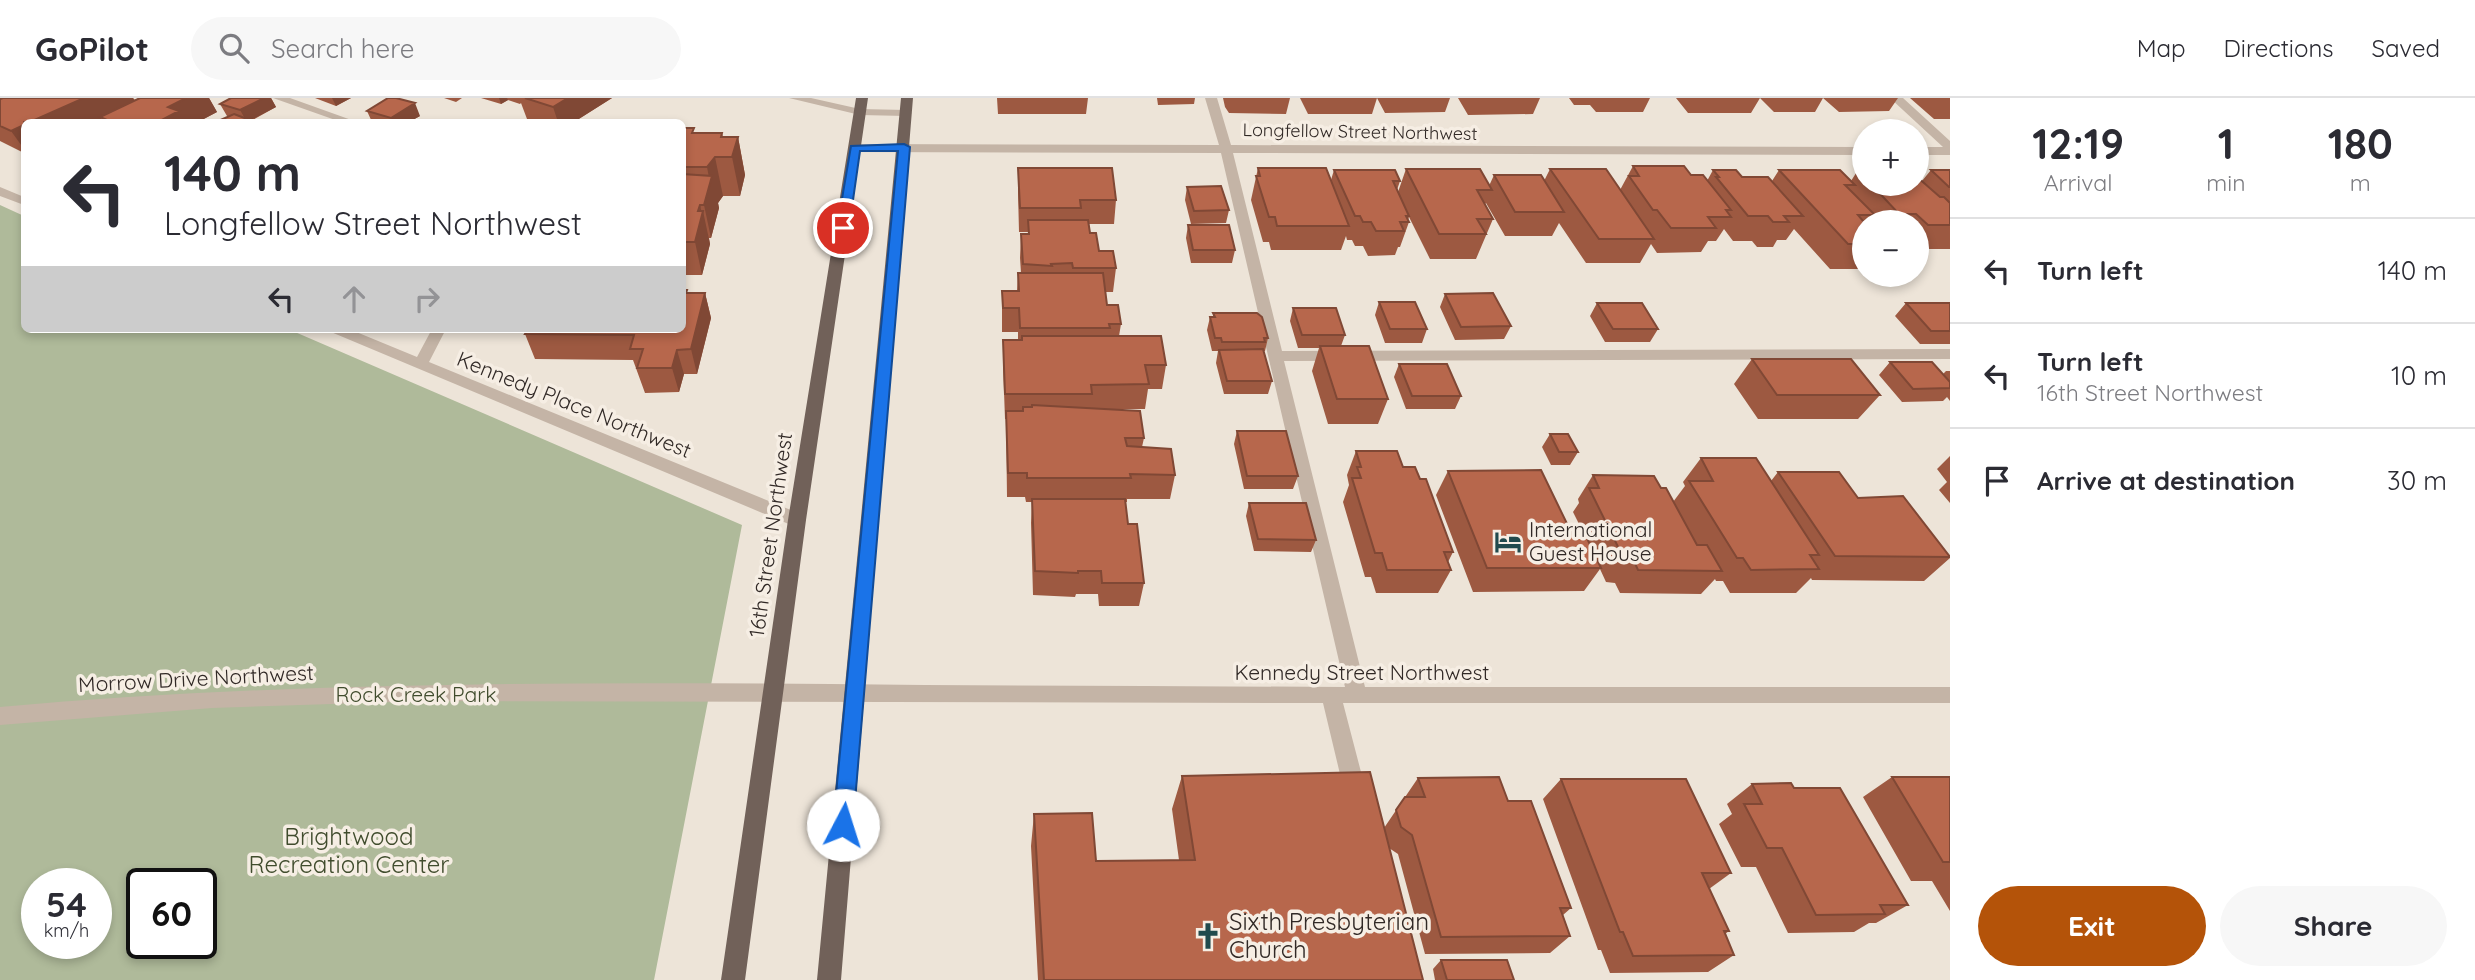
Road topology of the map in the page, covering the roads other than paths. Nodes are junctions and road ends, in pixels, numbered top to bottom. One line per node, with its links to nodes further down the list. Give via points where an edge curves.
1 (279, 98): 9 (street)
2 (795, 98): 7 (street)
3 (862, 98): 7 (main road, 16th Street Northwest)
4 (907, 98): 8 (main road)
5 (1211, 98): 12 (street)
6 (1896, 98): 13 (street)
7 (860, 112): 8 (street); 11 (main road, 16th Street Northwest)
8 (906, 114): 10 (main road)
9 (342, 119)
10 (904, 147): 11 (street, Longfellow Street Northwest); 12 (street, Longfellow Street Northwest); 25 (main road)
11 (855, 148): 23 (main road, 16th Street Northwest)
12 (1226, 148): 15 (street, Longfellow Street Northwest); 21 (street)
13 (1950, 149): 14 (street)
14 (1929, 151)
15 (1852, 152)
16 (0, 191): 17 (street)
17 (21, 200)
18 (346, 333): 22 (street, Kennedy Place Northwest)
19 (437, 333): 22 (street)
20 (1950, 354): 21 (street)
21 (1276, 356): 28 (street)
22 (420, 364): 23 (street, Kennedy Place Northwest)
23 (797, 520): 24 (main road, 16th Street Northwest)
24 (773, 692): 25 (street, Kennedy Street Northwest); 29 (street, Morrow Drive Northwest, via 256,696); 31 (main road, 16th Street Northwest)
25 (854, 693): 27 (street, Kennedy Street Northwest); 32 (main road)
26 (1950, 695): 28 (street, Kennedy Street Northwest)
27 (1331, 696): 28 (street, Kennedy Street Northwest); 30 (street)
28 (1357, 696)
29 (0, 716)
30 (1361, 813)
31 (733, 980)
32 (829, 980)

